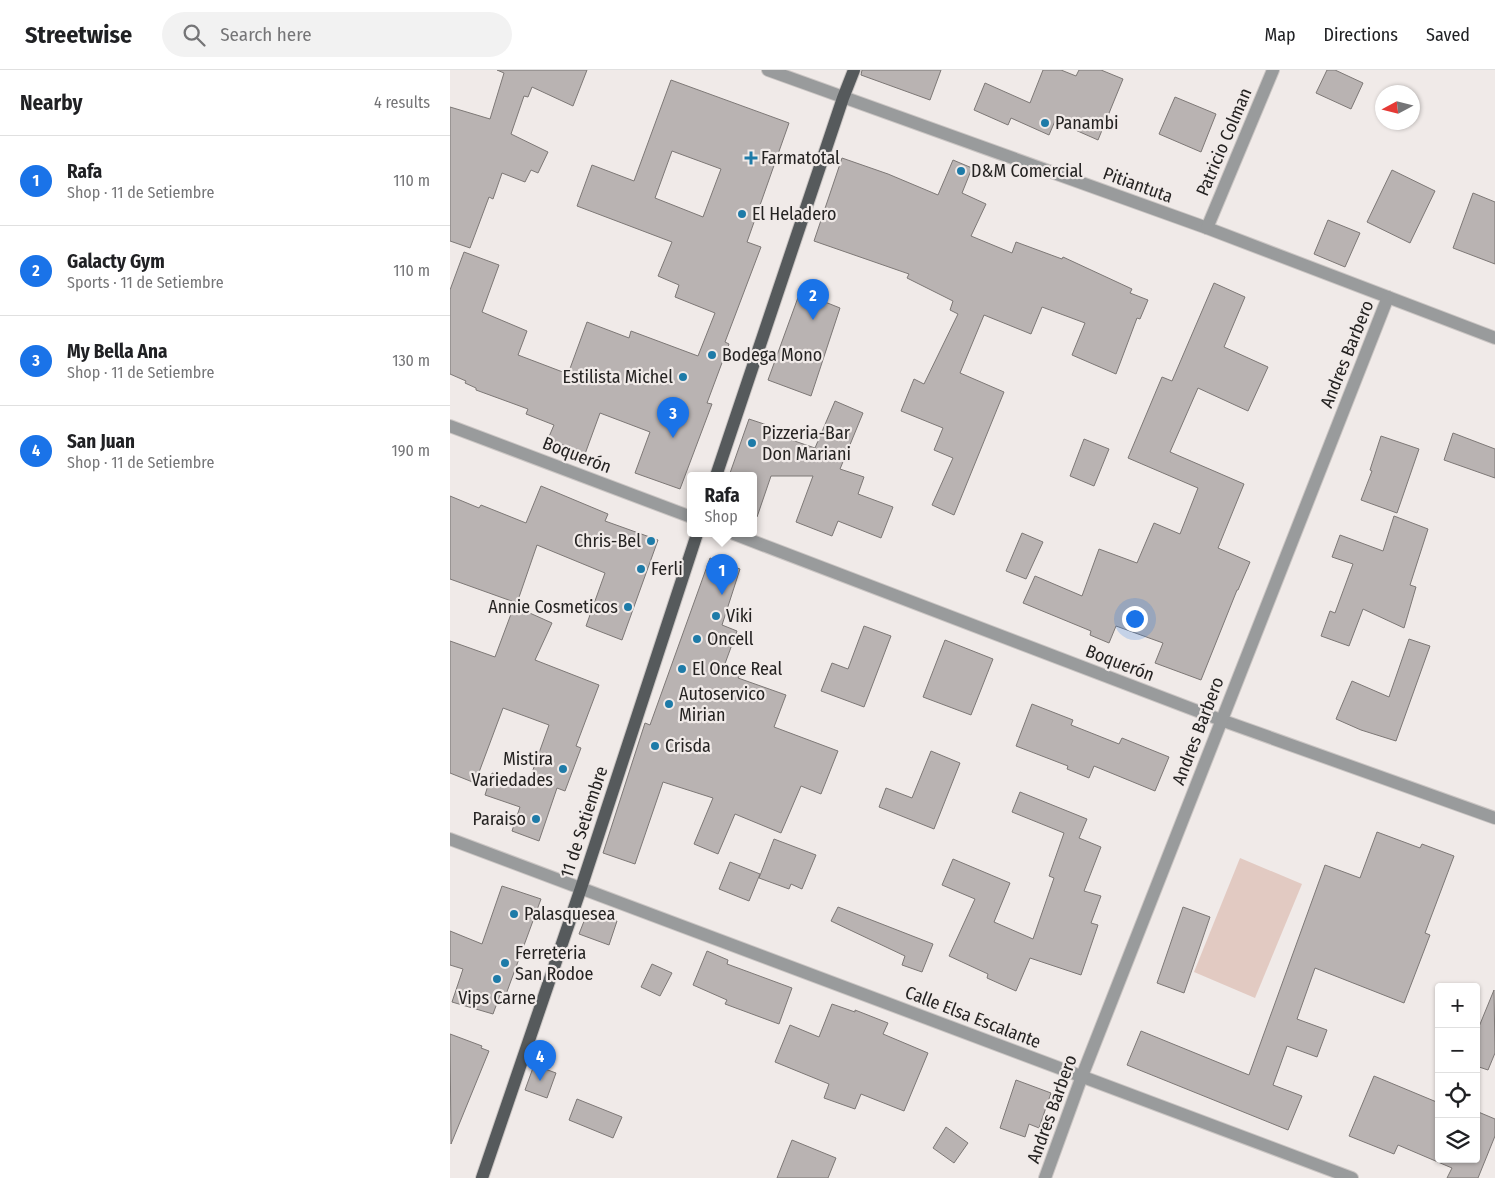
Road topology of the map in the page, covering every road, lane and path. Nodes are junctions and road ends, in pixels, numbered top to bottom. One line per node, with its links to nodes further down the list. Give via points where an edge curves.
1 (768, 70): 4 (street, Pitiantuta)
2 (854, 70): 4 (main road)
3 (1273, 70): 5 (street, Patricio Colman)
4 (843, 98): 5 (street, Pitiantuta); 9 (main road)
5 (1207, 228): 6 (street, Pitiantuta)
6 (1388, 297): 7 (street, Pitiantuta); 13 (street, Andres Barbero)
7 (1495, 338)
8 (450, 426): 10 (street, Boquerón)
9 (717, 472)
10 (687, 515)
11 (696, 537): 16 (main road, 11 de Setiembre)
12 (742, 537): 13 (street, Boquerón)
13 (1221, 720): 14 (street, Boquerón); 17 (street, Andres Barbero)
14 (1495, 818)
15 (450, 838): 16 (street, Calle Elsa Escalante)
16 (581, 888): 17 (street, Calle Elsa Escalante); 18 (main road, 11 de Setiembre)
17 (1082, 1076): 19 (street, Andres Barbero); 20 (street, Calle Elsa Escalante)
18 (482, 1178)
19 (1045, 1178)
20 (1352, 1178)

